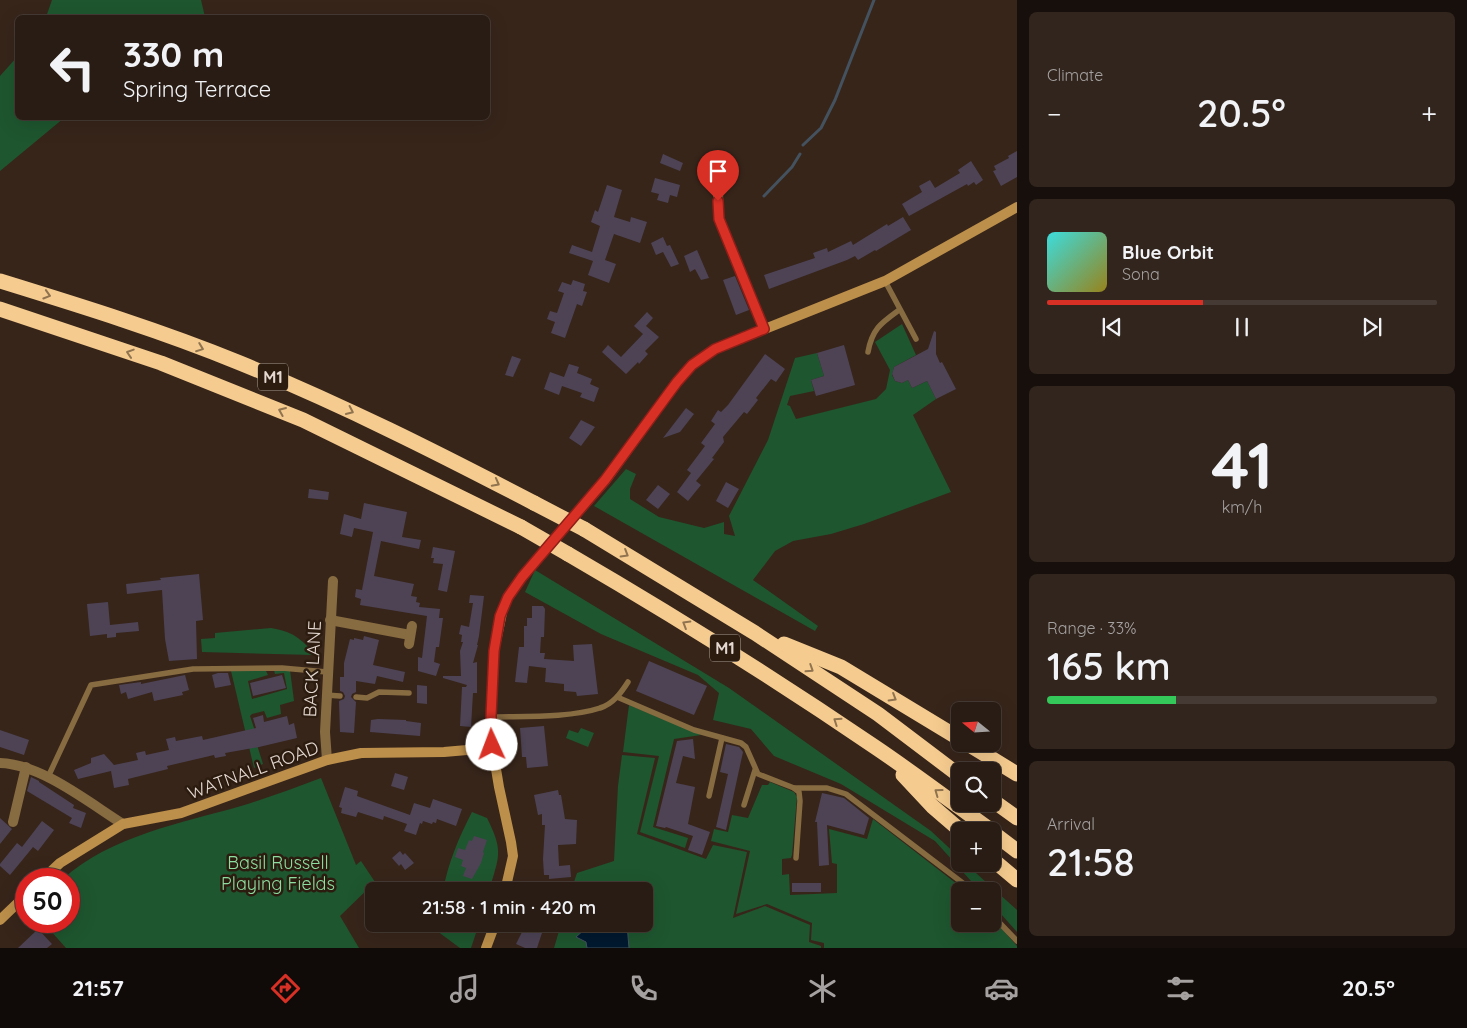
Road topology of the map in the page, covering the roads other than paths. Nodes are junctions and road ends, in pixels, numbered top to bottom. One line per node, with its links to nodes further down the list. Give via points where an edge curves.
1 (717, 166): 7 (street, via 719,219)
2 (1017, 208): 4 (main road)
3 (0, 281): 12 (highway, M1, one-way to 12, bridge, via 155,331 239,363 430,448 584,529)
4 (884, 281): 6 (lane); 7 (main road)
5 (0, 309): 25 (highway, M1, one-way to 5, bridge, via 712,640 521,527 303,420 161,363)
6 (899, 310): 8 (lane); 9 (lane, via 880,324 871,338)
7 (764, 329): 21 (main road, via 715,349 692,365 605,480 514,588 503,608 495,640)
8 (916, 339)
9 (868, 352)
10 (333, 581): 11 (street, BACK LANE)
11 (330, 620): 13 (street); 14 (street, BACK LANE)
12 (755, 633): 22 (highway, one-way to 22, via 841,667); 30 (highway, M1, one-way to 30, via 878,714)
13 (410, 635)
14 (327, 672): 17 (street, BACK LANE); 33 (lane, via 282,668 193,669 91,685)
15 (628, 682): 20 (lane)
16 (409, 692): 19 (lane, via 379,692 367,698)
17 (326, 695): 18 (lane); 27 (street, BACK LANE)
18 (340, 696)
19 (356, 697)
20 (617, 697): 21 (lane, via 601,708 569,714); 23 (lane, via 694,730)
21 (491, 716): 24 (main road)
22 (951, 734)
23 (722, 738): 31 (lane, via 746,747); 35 (lane)
24 (492, 745): 27 (main road, WATNALL ROAD, via 444,752 361,753); 49 (main road, via 513,856)
25 (878, 748): 40 (highway, M1); 41 (highway, M1, one-way to 25)
26 (981, 752): 32 (highway)
27 (327, 760): 42 (main road, WATNALL ROAD, via 181,814)
28 (0, 763): 29 (street)
29 (26, 767): 33 (street); 39 (street)
30 (951, 769)
31 (756, 770): 34 (lane, via 763,777); 36 (lane)
32 (1017, 774)
33 (48, 777): 42 (street)
34 (794, 788): 45 (lane, via 800,795); 50 (lane, via 827,788 846,794)
35 (709, 796)
36 (744, 805)
37 (1001, 806): 38 (highway)
38 (1017, 818)
39 (13, 822)
40 (951, 822)
41 (980, 822)
42 (122, 824): 47 (main road, WATNALL ROAD)
43 (1001, 838): 44 (highway, M1)
44 (1017, 851)
45 (796, 858)
46 (1001, 867): 48 (highway)
47 (55, 868)
48 (1017, 880)
49 (507, 882)
50 (961, 882)
51 (15, 906): 52 (main road)
52 (0, 920)
53 (1001, 924): 55 (lane)
54 (491, 932): 56 (main road)
55 (1017, 941)
56 (486, 948)

